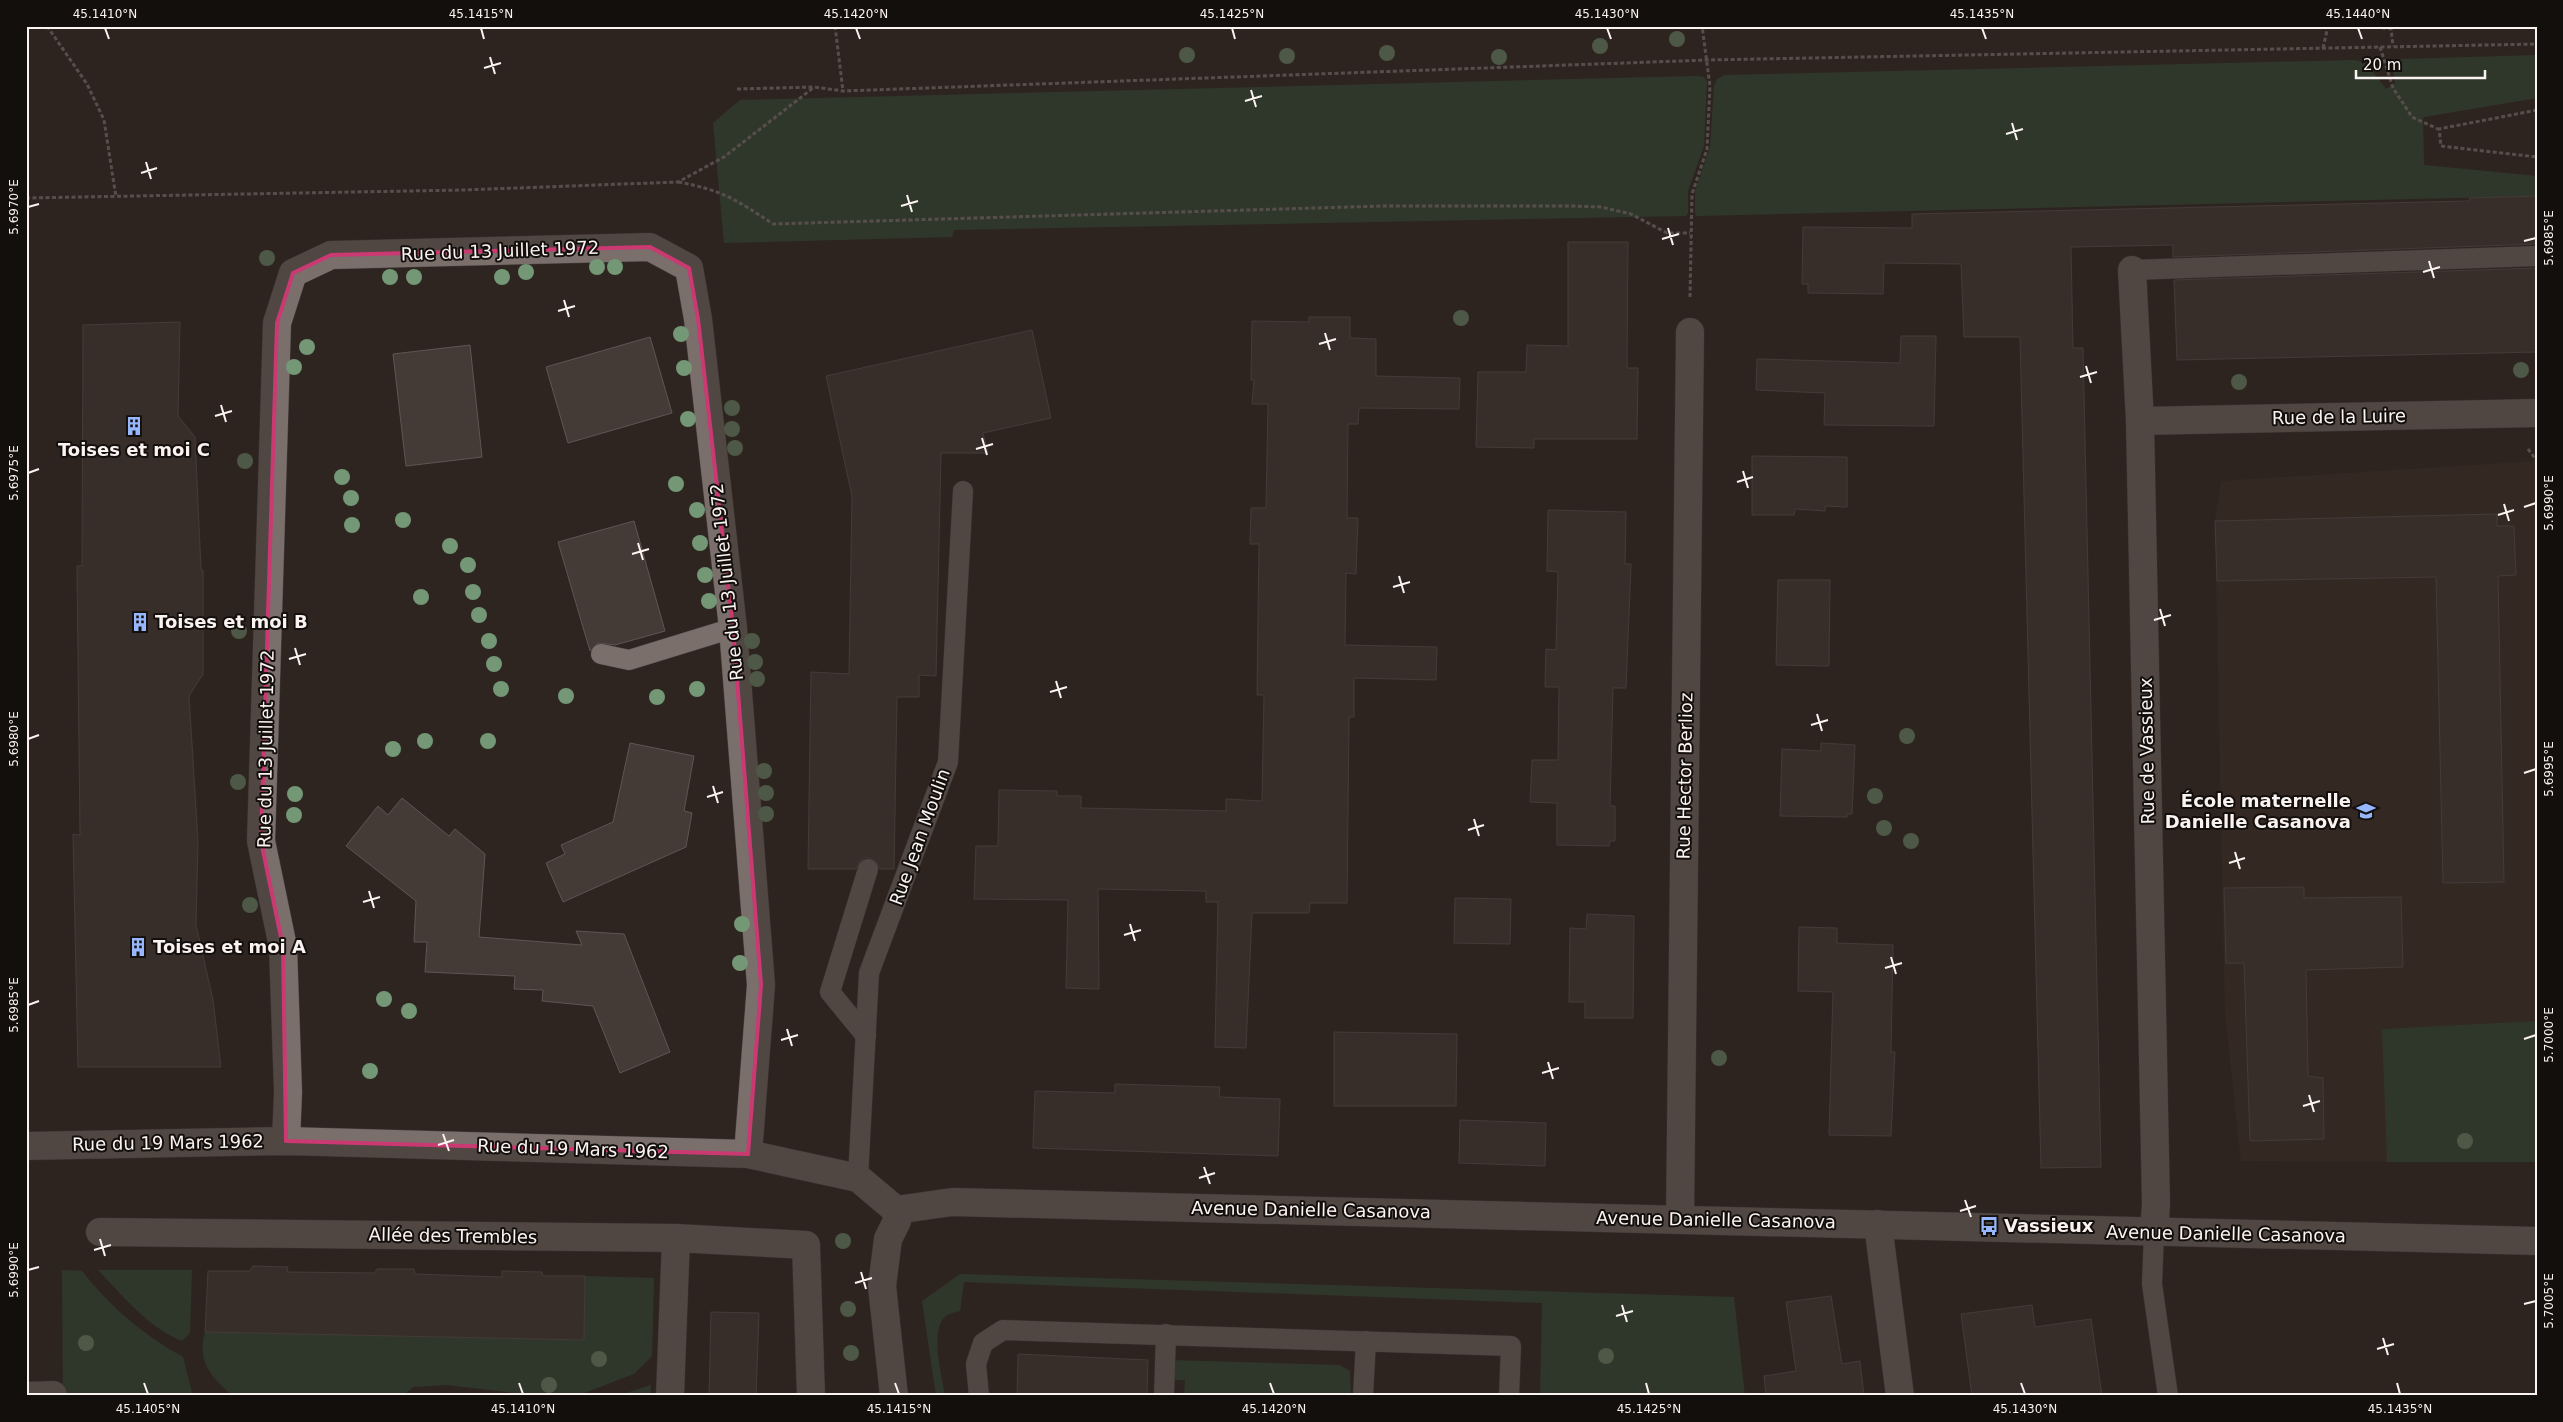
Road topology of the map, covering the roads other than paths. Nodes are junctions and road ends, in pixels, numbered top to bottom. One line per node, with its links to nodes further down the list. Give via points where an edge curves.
1 (2537, 256): 2 (lane)
2 (2132, 270): 5 (street, Rue de Vassieux)
3 (1690, 332): 16 (street, Rue Hector Berlioz)
4 (2537, 413): 5 (street, Rue de la Luire)
5 (2140, 421): 19 (street, Rue de Vassieux)
6 (963, 492): 10 (lane, Rue Jean Moulin, via 948,762 869,973)
7 (733, 628): 8 (lane, via 629,660); 11 (street, Rue du 13 Juillet 1972, via 698,319 688,268 650,246 331,255 293,274 276,323 261,841 283,946 288,1092); 13 (street, Rue du 13 Juillet 1972, via 761,985)
8 (601, 654)
9 (868, 869): 10 (lane, via 830,992)
10 (866, 1036): 14 (lane, Rue Jean Moulin)
11 (286, 1141): 12 (street, Rue du 19 Mars 1962); 13 (street, Rue du 19 Mars 1962)
12 (26, 1146)
13 (748, 1154): 14 (street, Rue du 19 Mars 1962)
14 (858, 1178): 15 (street, Rue du 19 Mars 1962)
15 (896, 1210): 16 (street, Avenue Danielle Casanova, via 952,1202); 28 (street, via 897,1221 888,1239 882,1286)
16 (1680, 1219): 17 (street, Avenue Danielle Casanova)
17 (1878, 1224): 19 (street, Avenue Danielle Casanova); 33 (street)
18 (100, 1232): 20 (street, Allée des Trembles)
19 (2154, 1233): 21 (street, Avenue Danielle Casanova); 34 (lane, via 2152,1284)
20 (676, 1238): 26 (street); 27 (street, Allée des Trembles, via 806,1245)
21 (2537, 1241)
22 (1166, 1334): 23 (lane); 29 (lane, via 1003,1330 984,1343 976,1364); 30 (lane)
23 (1366, 1341): 31 (lane); 32 (lane, via 1511,1346)
24 (53, 1395): 25 (street)
25 (26, 1396)
26 (670, 1396)
27 (811, 1396)
28 (894, 1396)
29 (979, 1396)
30 (1164, 1396)
31 (1363, 1396)
32 (1508, 1396)
33 (1900, 1396)
34 (2168, 1396)

